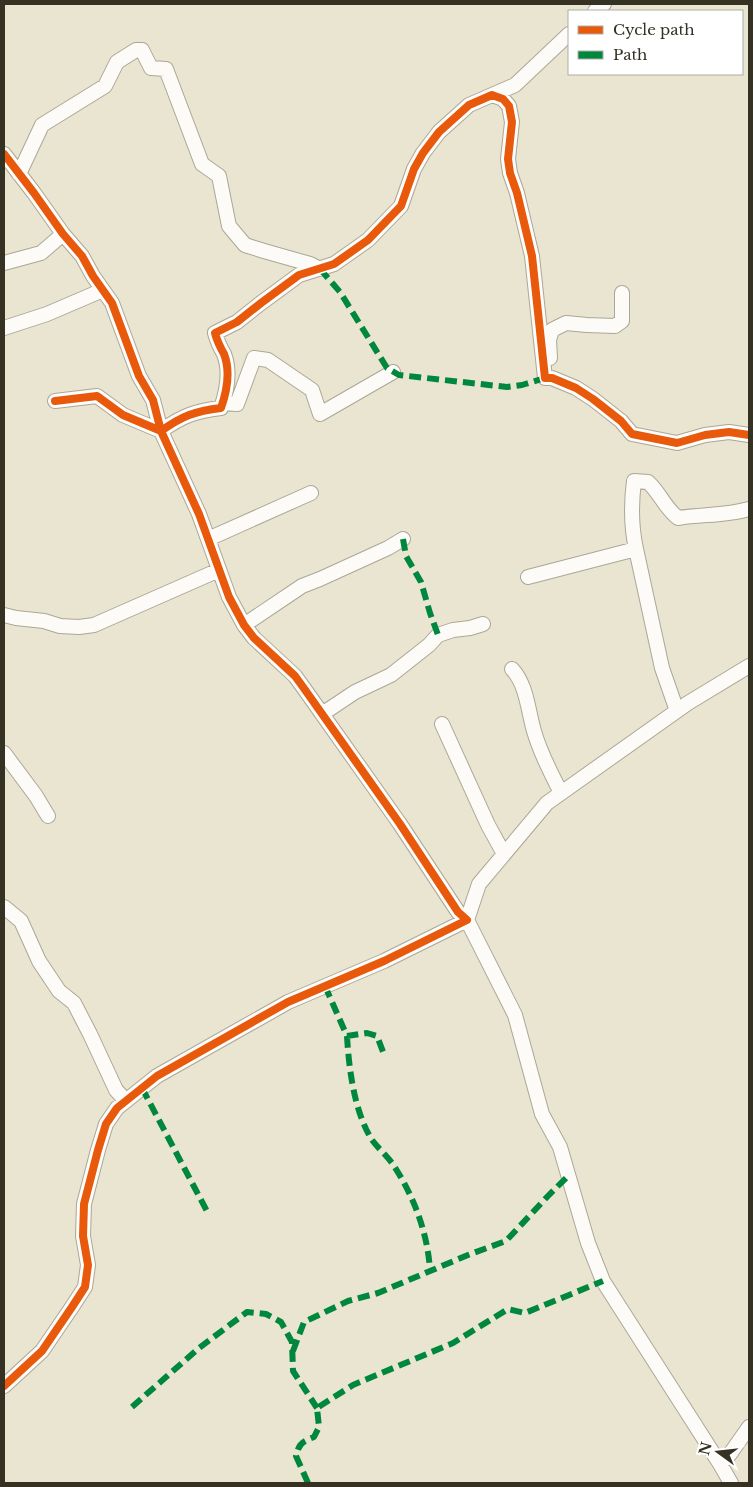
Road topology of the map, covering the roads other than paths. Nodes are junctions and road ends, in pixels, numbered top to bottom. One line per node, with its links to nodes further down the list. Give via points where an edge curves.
1 (568, 35): 2 (street, via 515,85)
2 (492, 95): 7 (street, via 469,105 439,132 414,169 402,206 390,219 368,240 334,264); 12 (street, via 503,99 509,106 512,122 508,160 510,173 532,256 545,378)
3 (4, 154): 4 (street)
4 (19, 174): 5 (street); 7 (street, via 42,125 105,86 117,62 136,50 142,50 151,68 166,69 202,164 219,176 228,226 245,244)
5 (63, 234): 6 (street, via 41,253); 8 (street, via 82,256)
6 (4, 263)
7 (320, 269): 14 (street, via 299,275 238,322 215,333 228,372)
8 (103, 290): 10 (street); 15 (street, via 112,303 139,376 153,400)
9 (622, 293): 12 (street, via 622,321 615,326 566,322 552,330 549,340)
10 (4, 328)
11 (393, 372): 14 (street, via 320,414 312,390 268,360 254,358 237,404)
12 (552, 378): 16 (street, via 593,399 622,421 632,434 677,443 730,432)
13 (55, 401): 15 (street, via 97,396 123,415)
14 (223, 403): 15 (street, via 221,408 199,411 176,420)
15 (161, 431): 19 (street)
16 (749, 436)
17 (311, 493): 19 (street)
18 (749, 509): 21 (street, via 733,514 678,518 648,482 634,481 632,530)
19 (208, 539): 22 (street)
20 (403, 539): 26 (street, via 302,586)
21 (636, 548): 23 (street); 29 (street, via 662,668)
22 (219, 570): 24 (street, via 94,625 60,626); 26 (street)
23 (528, 577)
24 (4, 614)
25 (483, 624): 30 (street, via 438,635 391,676 354,692)
26 (244, 625): 30 (street, via 295,676)
27 (749, 666): 29 (street)
28 (512, 669): 33 (street, via 526,698 534,732)
29 (677, 711): 33 (street)
30 (322, 714): 37 (street, via 458,912)
31 (442, 724): 35 (street)
32 (4, 753): 34 (street)
33 (561, 793): 35 (street, via 547,803)
34 (48, 816)
35 (504, 854): 37 (street, via 479,884)
36 (6, 913): 38 (street, via 21,921 39,961 59,991 74,1003 116,1090)
37 (467, 920): 38 (street, via 288,1002 157,1076); 41 (street, via 515,1015 542,1114 560,1147 588,1243 603,1281)
38 (126, 1101): 39 (street, via 106,1124 84,1204 82,1236 88,1266 85,1286 42,1351)
39 (4, 1386)
40 (749, 1427): 41 (street)
41 (720, 1464): 42 (street)
42 (731, 1483)

